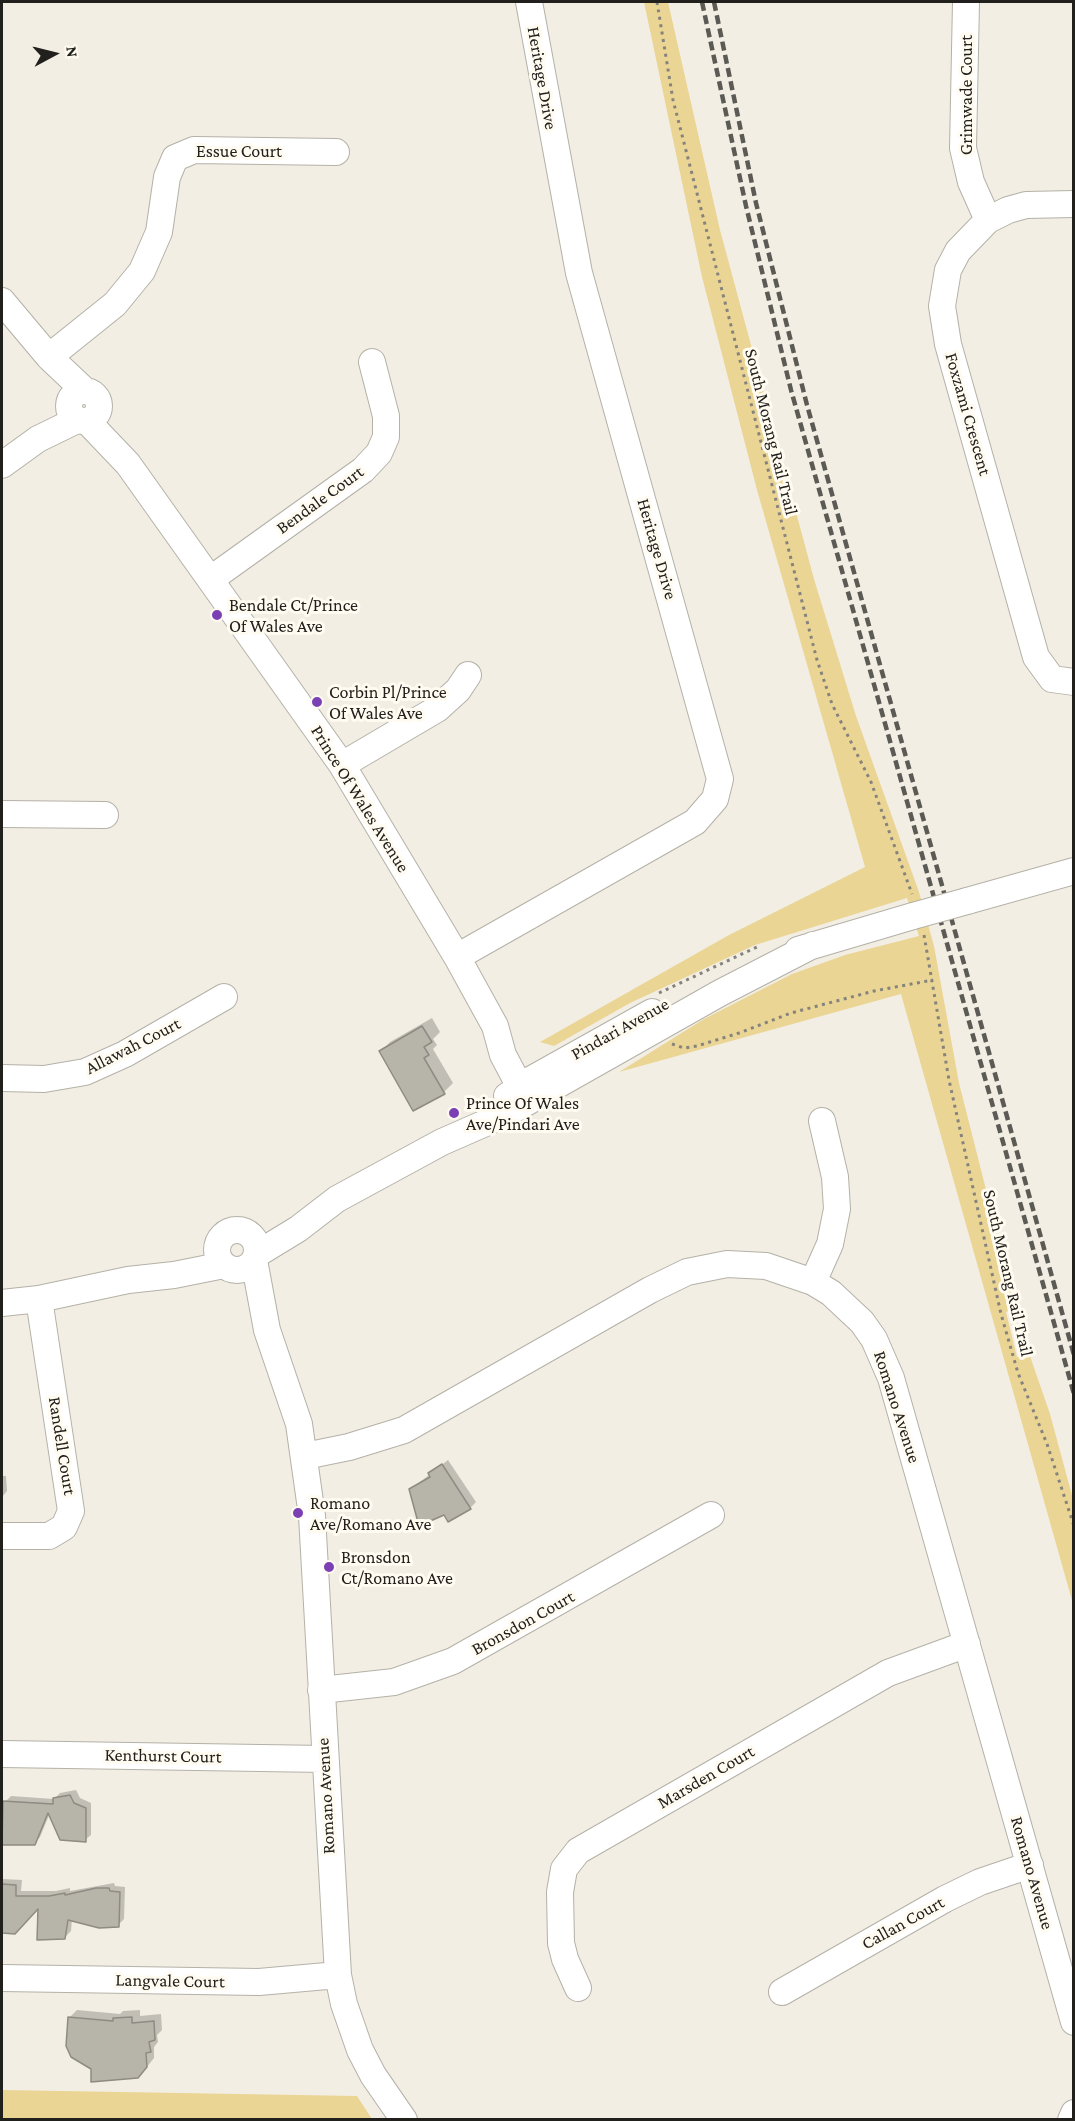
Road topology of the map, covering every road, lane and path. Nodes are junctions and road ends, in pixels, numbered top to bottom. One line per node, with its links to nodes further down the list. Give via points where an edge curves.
1 (529, 2): 21 (street, Heritage Drive, via 577,263 720,779 715,799 695,822)
2 (657, 2): 18 (path, South Morang Rail Trail, via 673,100 817,660 827,694 871,782)
3 (966, 2): 6 (street, Grimwade Court, via 963,148 970,182)
4 (336, 152): 8 (street, Essue Court, via 194,150 175,158 166,177 159,232 142,271 115,304)
5 (1074, 204): 6 (street, Foxzami Crescent, via 1026,205)
6 (988, 220): 14 (street, Foxzami Crescent, via 965,243 948,270 942,297 943,322 1036,657 1052,679)
7 (2, 301): 8 (street, Prince Of Wales Avenue)
8 (49, 357): 10 (street, Prince Of Wales Avenue)
9 (372, 362): 12 (street, Bendale Court, via 386,416 386,437 379,453 363,470)
10 (81, 408): 11 (street); 12 (street, Prince Of Wales Avenue, via 128,464)
11 (2, 465)
12 (210, 579): 15 (street, Prince Of Wales Avenue)
13 (468, 675): 15 (street, via 437,709)
14 (1074, 682)
15 (342, 765): 21 (street, Prince Of Wales Avenue)
16 (2, 814): 17 (street)
17 (105, 815)
18 (899, 856)
19 (1074, 871): 20 (street, Pindari Avenue, bridge)
20 (813, 945): 25 (street, Pindari Avenue); 27 (street, Pindari Avenue, via 682,995)
21 (457, 957): 27 (street, Prince Of Wales Avenue, via 495,1026 503,1055)
22 (933, 980): 25 (path, via 791,1013 688,1048 672,1044)
23 (224, 997): 26 (street, Allawah Court, via 125,1054 85,1072 44,1078)
24 (938, 1019): 35 (path, South Morang Rail Trail, via 1009,1345)
25 (662, 1026): 27 (street, Pindari Avenue)
26 (2, 1078)
27 (529, 1088): 29 (street, Pindari Avenue, via 506,1114 442,1142 337,1199 298,1228)
28 (822, 1121): 30 (street, via 835,1177 837,1209 830,1244)
29 (239, 1254): 31 (street, Pindari Avenue, via 174,1275 128,1280); 33 (street, Romano Avenue, via 292,1398)
30 (813, 1282): 33 (street, Romano Avenue, via 787,1271 745,1264 687,1272 404,1430); 37 (street, Romano Avenue, via 862,1322 884,1359)
31 (39, 1299): 32 (street, Pindari Avenue); 36 (street, Randell Court, via 71,1511 64,1527 49,1536)
32 (2, 1303)
33 (305, 1456): 38 (street, Romano Avenue)
34 (711, 1515): 38 (street, Bronsdon Court, via 453,1661 394,1682)
35 (1074, 1526)
36 (2, 1536)
37 (967, 1644): 41 (street, Romano Avenue); 44 (street, Marsden Court, via 888,1673 578,1851 564,1869 560,1892 561,1943)
38 (321, 1690): 40 (street, Romano Avenue)
39 (2, 1754): 40 (street, Kenthurst Court)
40 (325, 1759): 42 (street, Romano Avenue)
41 (1030, 1865): 45 (street, Callan Court, via 945,1899); 46 (street, Romano Avenue)
42 (338, 1975): 43 (street, Langvale Court, via 259,1982); 48 (street, Romano Avenue, via 360,2049)
43 (2, 1978)
44 (578, 1988)
45 (782, 1992)
46 (1074, 2022)
47 (1074, 2113): 49 (street)
48 (404, 2120)
49 (1071, 2120)

